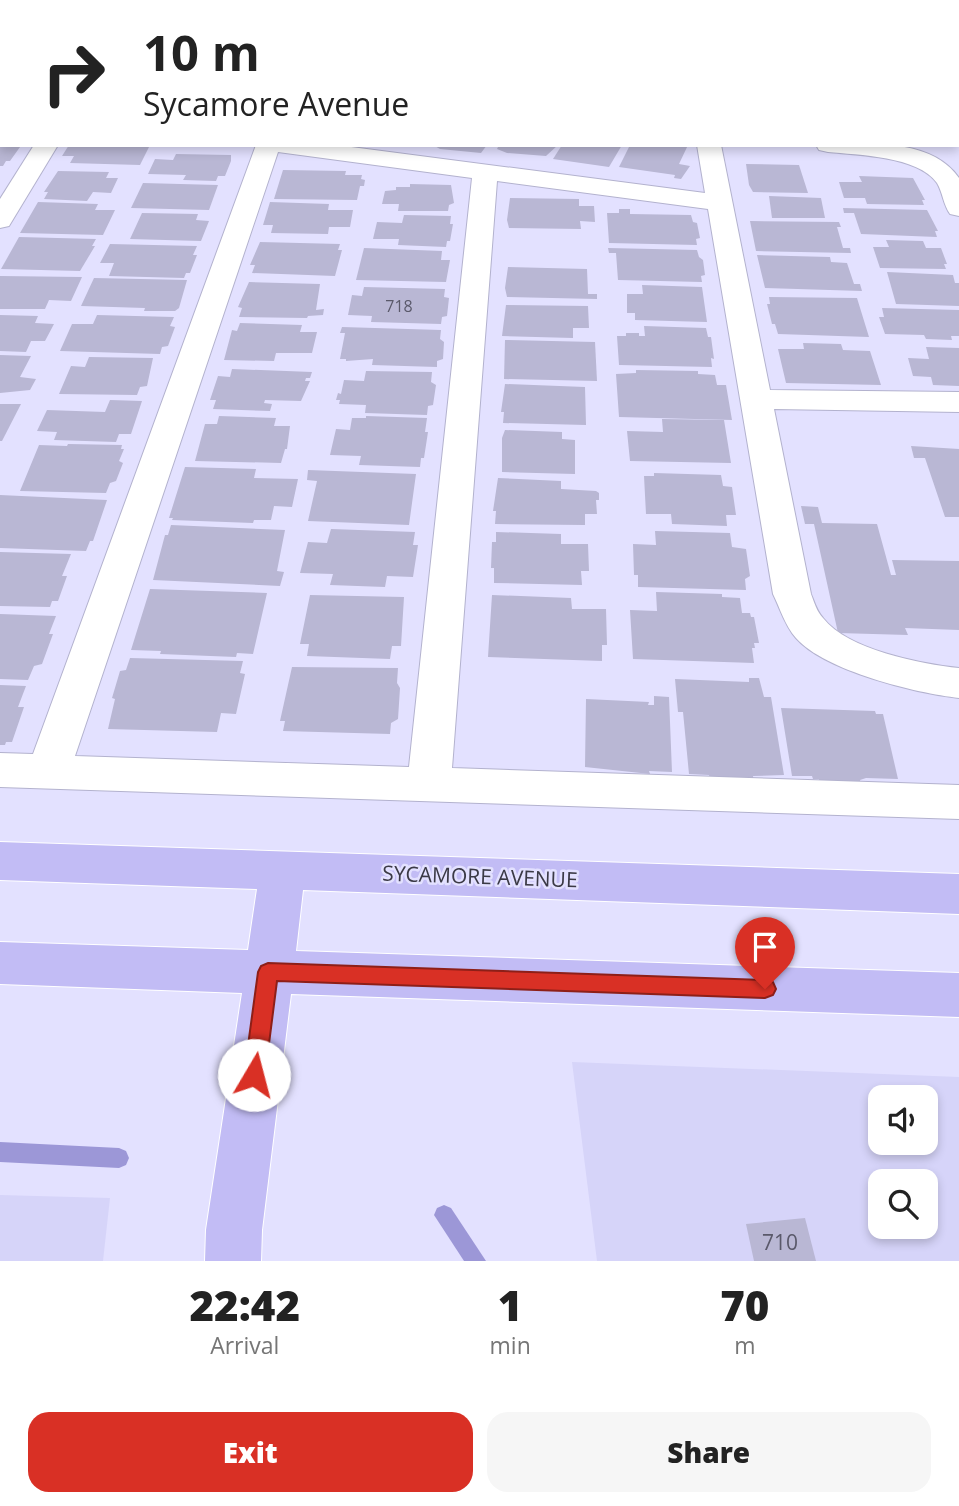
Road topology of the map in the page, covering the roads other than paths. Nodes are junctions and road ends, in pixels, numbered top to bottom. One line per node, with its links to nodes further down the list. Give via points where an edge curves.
1 (46, 147): 9 (lane)
2 (267, 147): 14 (lane)
3 (293, 147): 6 (lane)
4 (709, 147): 7 (lane)
5 (845, 147): 8 (lane, via 896,153 923,162 946,178)
6 (485, 173): 7 (lane); 15 (lane)
7 (721, 203): 10 (lane)
8 (959, 208)
9 (0, 220)
10 (754, 399): 11 (lane); 12 (lane, via 792,594 810,629 844,653 935,682)
11 (959, 402)
12 (959, 683)
13 (0, 770): 14 (lane)
14 (48, 772): 15 (lane)
15 (429, 785): 16 (lane)
16 (959, 802)
17 (0, 861): 18 (main road, SYCAMORE AVENUE)
18 (283, 869): 19 (main road, SYCAMORE AVENUE); 21 (main road)
19 (959, 894)
20 (0, 963): 21 (main road)
21 (268, 972): 22 (main road); 23 (main road)
22 (959, 995)
23 (233, 1261)

